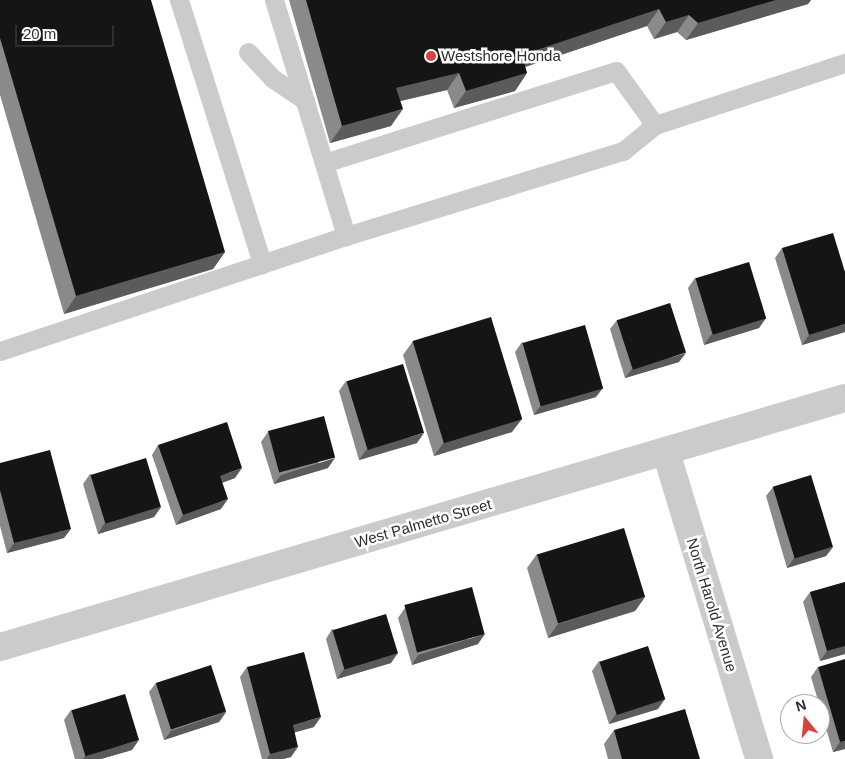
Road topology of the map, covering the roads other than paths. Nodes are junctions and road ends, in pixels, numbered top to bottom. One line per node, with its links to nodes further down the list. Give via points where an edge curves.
1 (179, 0): 9 (lane)
2 (274, 0): 5 (lane)
3 (248, 52): 5 (lane, via 272,78)
4 (845, 63): 6 (lane)
5 (305, 100): 7 (lane)
6 (655, 125): 7 (lane, via 616,71); 8 (lane, via 623,151)
7 (324, 163): 8 (lane)
8 (346, 236): 9 (lane)
9 (262, 264): 10 (lane)
10 (0, 351)
11 (845, 398): 12 (street, West Palmetto Street)
12 (666, 452): 13 (street, West Palmetto Street); 14 (street, North Harold Avenue)
13 (0, 647)
14 (759, 759)

